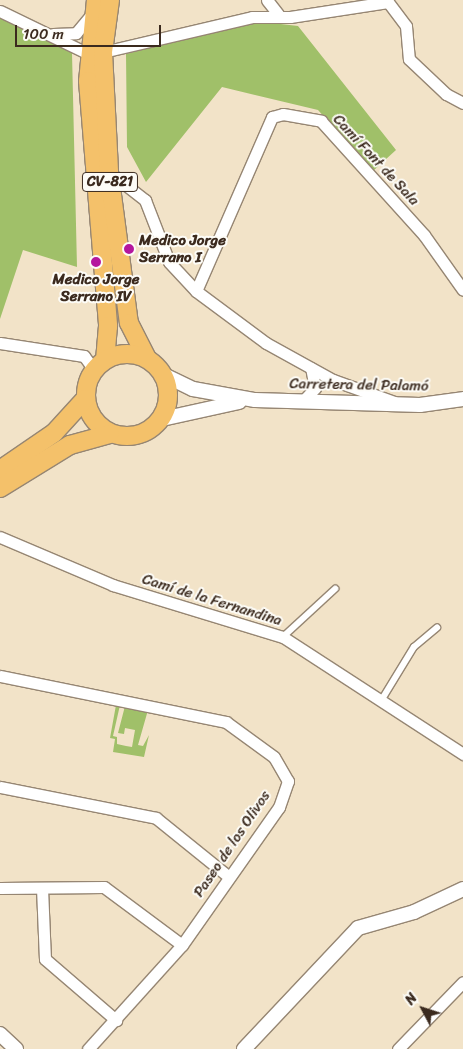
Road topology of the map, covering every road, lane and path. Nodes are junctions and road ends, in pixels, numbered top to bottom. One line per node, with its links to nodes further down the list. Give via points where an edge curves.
1 (110, 0): 8 (main road, CV-821)
2 (267, 0): 6 (street)
3 (388, 1): 6 (street, via 290,17); 9 (street, via 406,26 409,59 446,94)
4 (95, 6): 7 (street, via 76,33); 8 (main road, CV-821)
5 (0, 11): 7 (street)
6 (278, 14): 8 (street)
7 (53, 34): 8 (street)
8 (96, 53): 10 (main road, CV-821); 17 (main road, CV-821, via 96,197 108,326)
9 (463, 103)
10 (109, 172): 11 (street); 12 (main road, CV-821)
11 (140, 195): 12 (street, via 128,192); 14 (street, via 170,262)
12 (112, 201): 16 (main road, CV-821, via 128,323)
13 (463, 290): 14 (street, Camí Font de Sala, via 424,235 321,121 283,114 272,118)
14 (196, 291): 18 (street, via 266,343)
15 (0, 343): 17 (street, via 84,356)
16 (147, 358): 17 (main road, via 126,354); 19 (main road, CV-821)
17 (100, 365): 21 (main road, CV-821)
18 (310, 368): 23 (street, via 315,388); 24 (street)
19 (162, 374): 22 (street, Carretera del Palamó, via 193,389); 25 (main road, CV-821, via 169,399)
20 (463, 398): 24 (street, Carretera del Palamó, via 420,405)
21 (84, 399): 26 (main road, via 94,419); 27 (main road, CV-821, via 54,434)
22 (255, 400): 23 (street, Carretera del Palamó); 25 (street, Carretera del Palamó)
23 (303, 401): 24 (street, Carretera del Palamó)
24 (394, 402)
25 (162, 419): 26 (main road, via 140,434)
26 (110, 434): 28 (main road, via 70,445)
27 (0, 470)
28 (0, 488)
29 (0, 529): 31 (street)
30 (0, 537): 31 (street, Camí de la Fernandina)
31 (17, 547): 34 (street, Camí de la Fernandina, via 113,585)
32 (335, 589): 34 (lane)
33 (437, 628): 36 (lane, via 414,647)
34 (283, 637): 36 (street, Camí de la Fernandina)
35 (0, 676): 39 (street, Paseo de los Olivos, via 226,722 274,757 288,781 279,807)
36 (381, 701): 37 (street, Camí de la Fernandina)
37 (463, 754)
38 (0, 787): 39 (street, via 156,818)
39 (228, 876): 43 (street, Paseo de los Olivos)
40 (0, 888): 41 (street)
41 (42, 888): 43 (street, via 104,887); 45 (street, via 45,959)
42 (463, 889): 51 (street, via 414,912 358,928)
43 (182, 945): 45 (street, Paseo de los Olivos)
44 (462, 982): 52 (street)
45 (116, 1020): 50 (street, Paseo de los Olivos)
46 (0, 1034): 49 (street)
47 (0, 1041): 48 (street)
48 (8, 1049)
49 (16, 1049)
50 (88, 1049)
51 (244, 1049)
52 (398, 1049)

